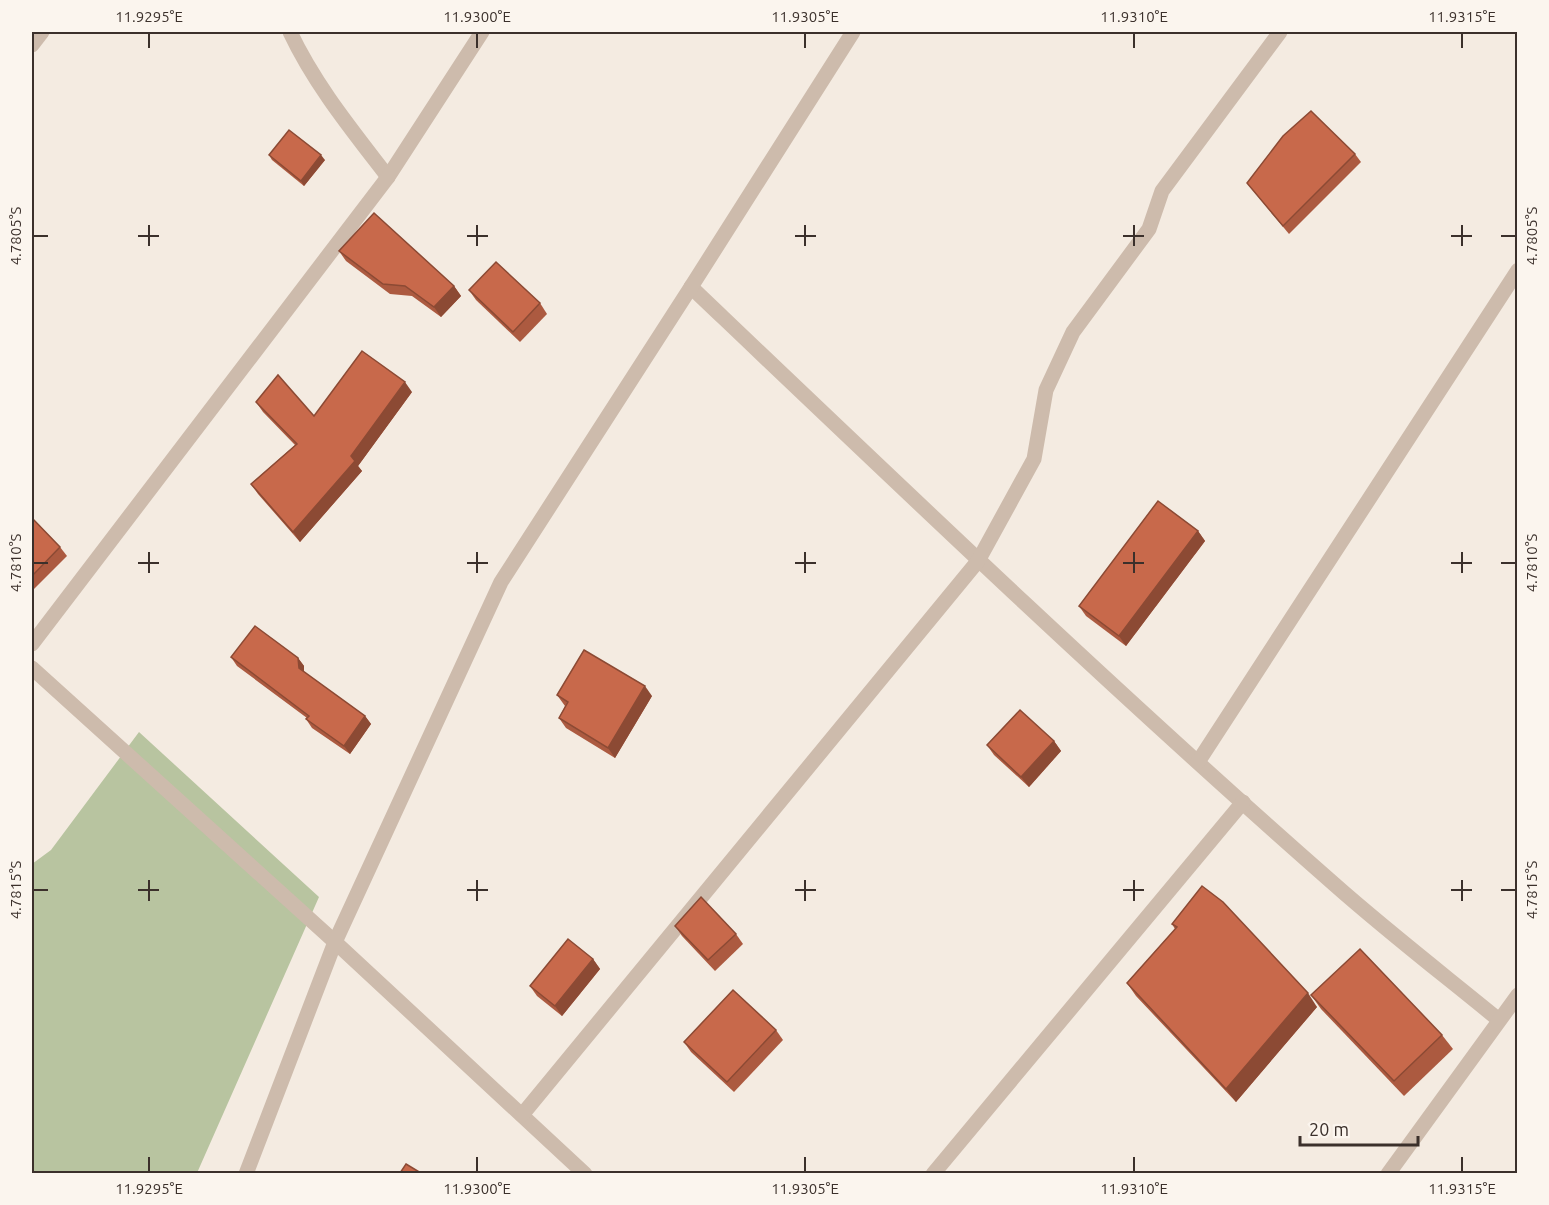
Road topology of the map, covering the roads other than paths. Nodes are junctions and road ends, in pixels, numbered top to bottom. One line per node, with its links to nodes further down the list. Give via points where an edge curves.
1 (42, 32): 6 (street)
2 (290, 32): 7 (street, via 325,93)
3 (482, 32): 7 (street)
4 (853, 32): 9 (street)
5 (1280, 32): 10 (street, via 1162,191 1149,229 1073,332 1046,390 1034,459)
6 (32, 45)
7 (388, 177): 11 (street)
8 (1518, 270): 13 (street)
9 (691, 287): 10 (street); 15 (street, via 501,582)
10 (978, 561): 13 (street); 18 (street)
11 (32, 644)
12 (32, 668): 15 (street)
13 (1198, 762): 14 (street)
14 (1243, 802): 17 (street, via 1335,885); 21 (street)
15 (335, 942): 18 (street); 19 (street)
16 (1518, 995): 17 (street)
17 (1499, 1020): 22 (street)
18 (522, 1114): 20 (street)
19 (246, 1173)
20 (585, 1173)
21 (933, 1173)
22 (1388, 1173)

